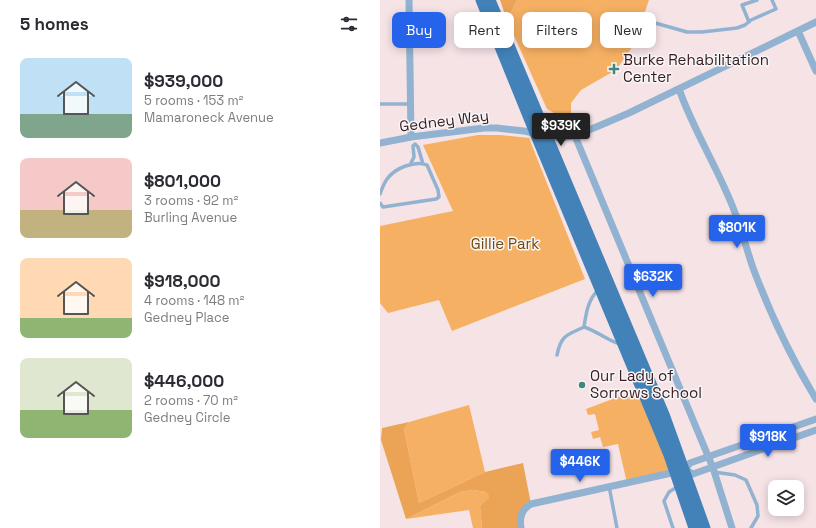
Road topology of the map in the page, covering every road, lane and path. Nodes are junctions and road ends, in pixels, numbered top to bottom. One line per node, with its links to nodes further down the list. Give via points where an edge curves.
1 (409, 0): 13 (street)
2 (481, 0): 14 (main road)
3 (490, 0): 15 (main road)
4 (757, 0): 6 (lane, via 742,6)
5 (772, 0): 6 (lane, via 776,9)
6 (749, 22): 8 (lane, via 738,28 695,33)
7 (816, 22): 9 (street, Gedney Way)
8 (656, 24)
9 (798, 31): 10 (street); 11 (street, Gedney Way)
10 (816, 71)
11 (679, 89): 16 (street, Gedney Way); 27 (street, via 732,204 753,267 780,334)
12 (380, 104): 13 (lane)
13 (410, 104): 17 (street)
14 (535, 133): 15 (street, Gedney Way); 17 (street, Gedney Way, via 484,128); 23 (main road)
15 (547, 136): 16 (street, Gedney Way); 32 (main road, via 665,416)
16 (575, 136): 30 (street)
17 (413, 139): 18 (street, Gedney Way); 19 (lane); 20 (lane, via 414,157)
18 (380, 143)
19 (422, 164): 20 (lane); 22 (lane, via 427,166 439,197 383,207)
20 (410, 165): 21 (lane, via 387,179)
21 (380, 194)
22 (380, 203)
23 (600, 288): 24 (lane, via 592,296); 25 (main road)
24 (584, 327): 25 (lane, via 613,342); 26 (lane, via 562,338)
25 (624, 344): 32 (main road)
26 (557, 356)
27 (816, 399)
28 (816, 419): 30 (street)
29 (816, 430): 31 (street)
30 (708, 457): 31 (street); 32 (street, via 690,463)
31 (714, 470): 32 (street, via 693,474); 40 (street); 41 (lane, via 746,480 757,504 758,516)
32 (680, 471): 33 (street); 34 (main road); 39 (main road)
33 (609, 486): 35 (street, via 532,504 522,513); 36 (lane)
34 (680, 486): 37 (lane, via 669,492 664,501); 38 (main road)
35 (521, 528)
36 (617, 528)
37 (673, 528)
38 (694, 528)
39 (705, 528)
40 (732, 528)
41 (751, 528)

